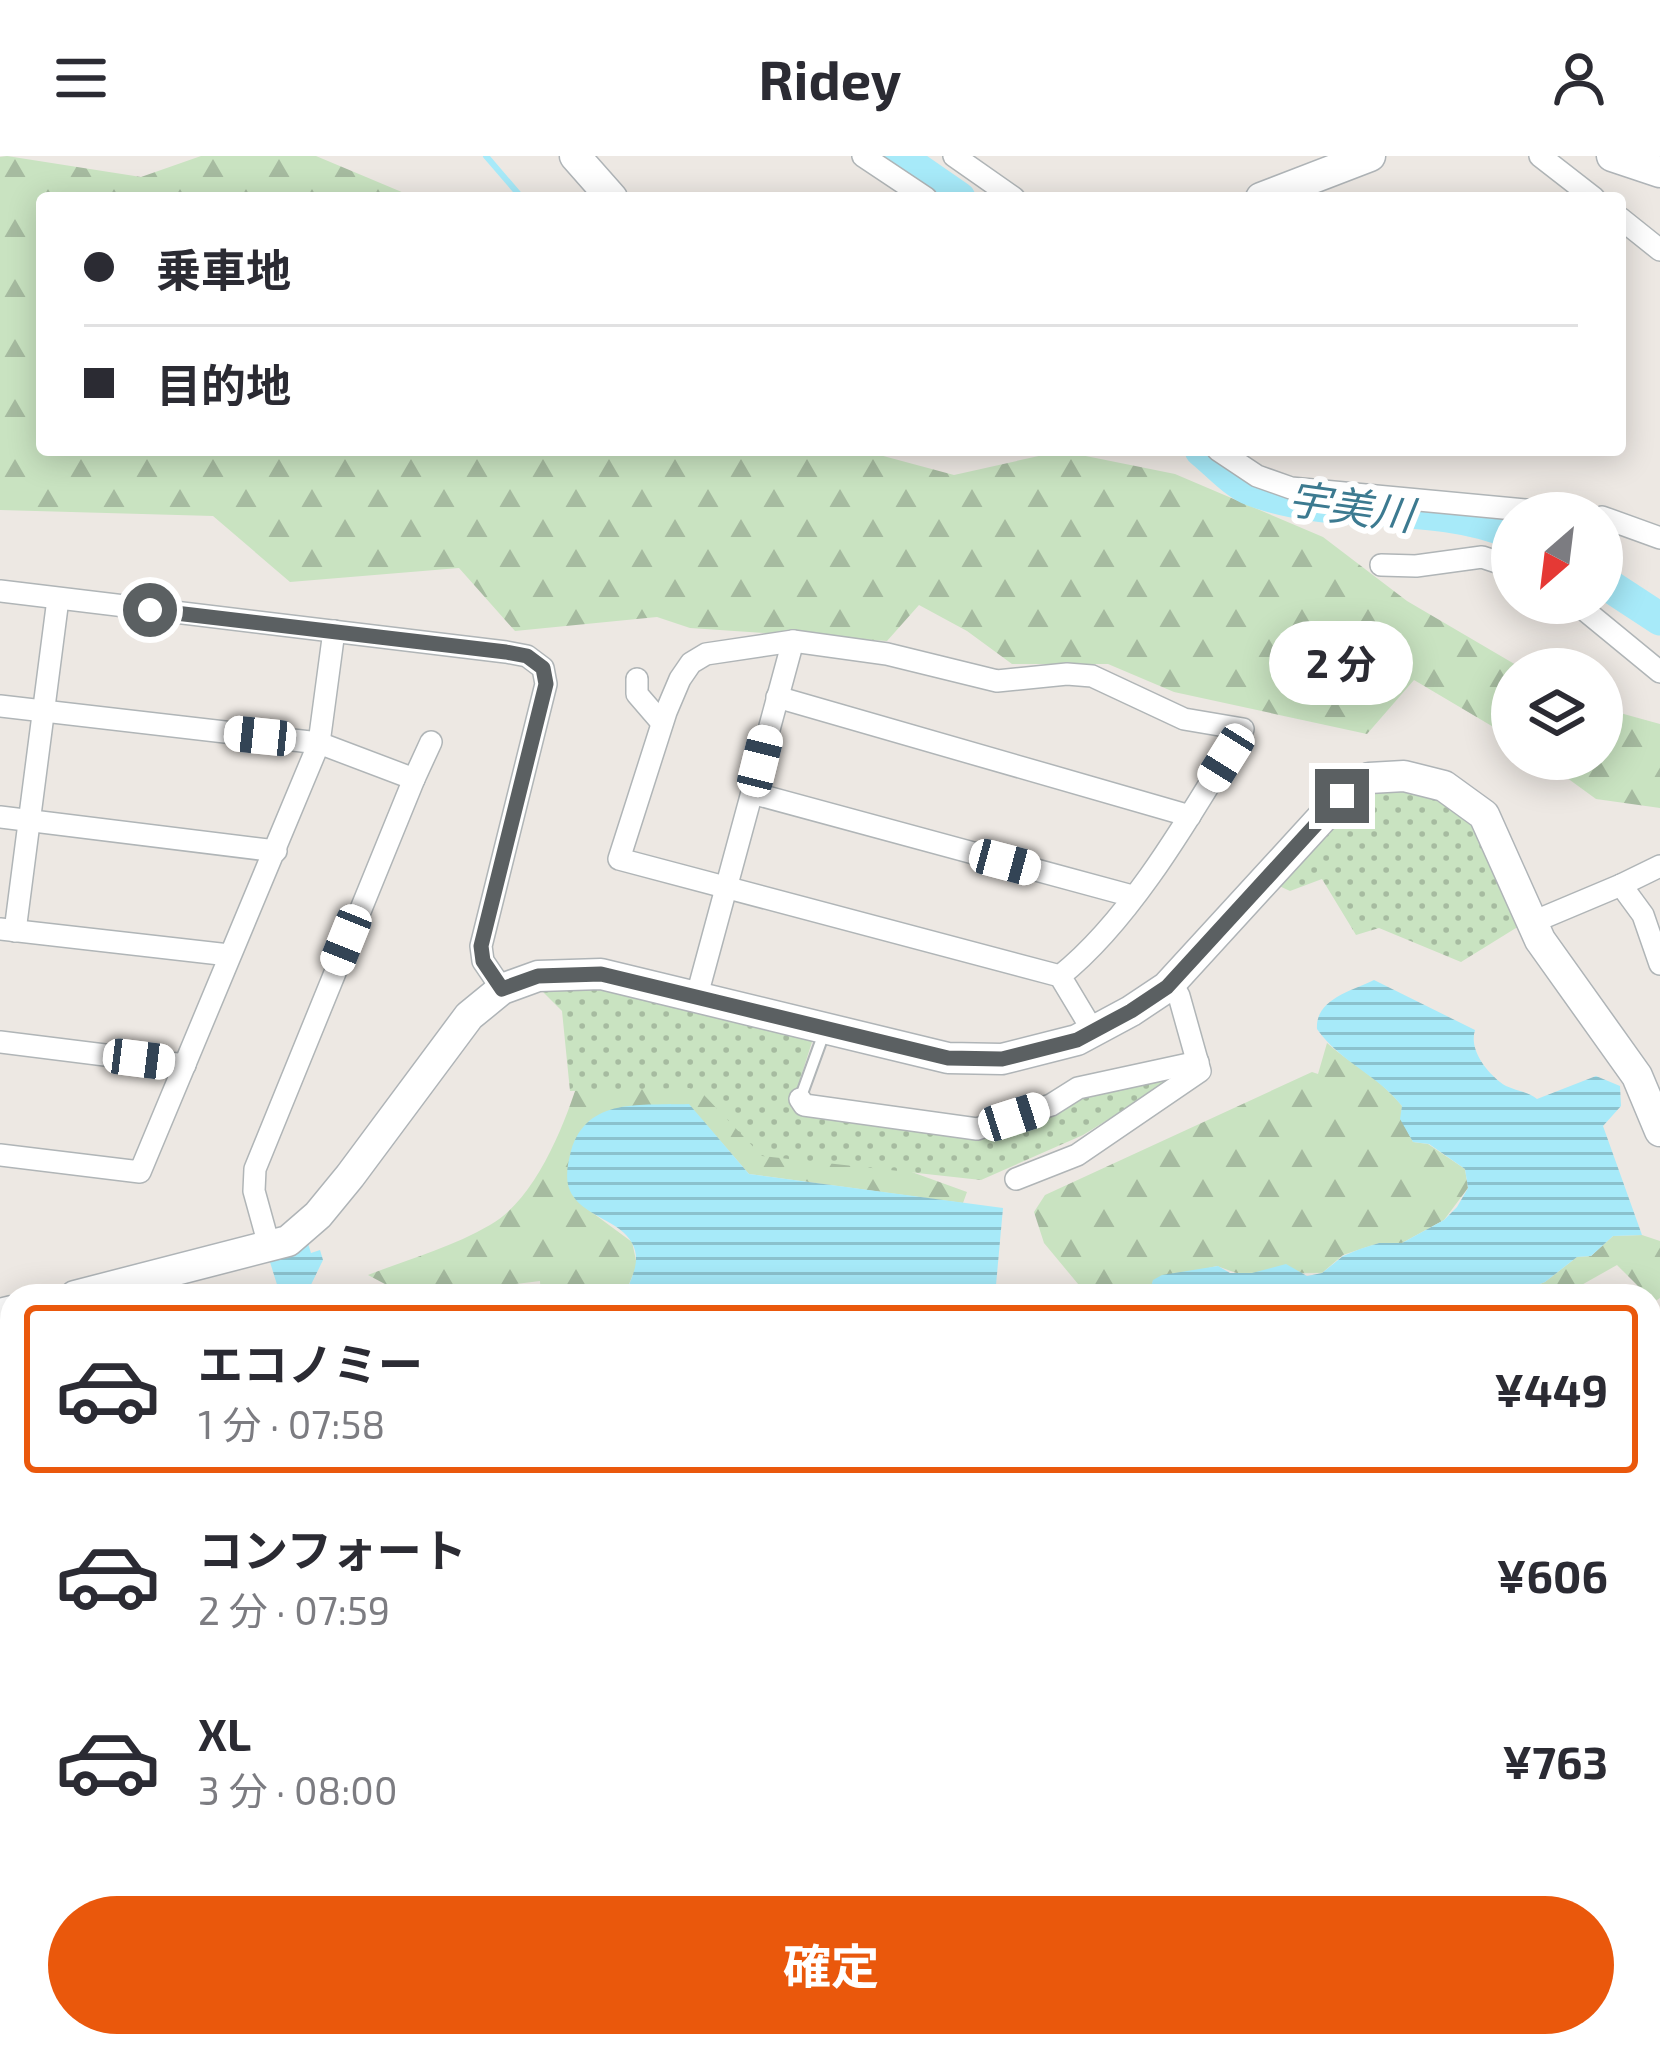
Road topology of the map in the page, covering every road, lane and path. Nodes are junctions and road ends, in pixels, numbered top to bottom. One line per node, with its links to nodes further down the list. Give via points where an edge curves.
1 (575, 156): 9 (street)
2 (862, 156): 10 (street)
3 (954, 156): 11 (street)
4 (1370, 156): 7 (street)
5 (1540, 156): 13 (street)
6 (1612, 156): 8 (street)
7 (1311, 166): 12 (street)
8 (1660, 172)
9 (607, 192)
10 (917, 192)
11 (1005, 192)
12 (1270, 192)
13 (1586, 192)
14 (1626, 223): 15 (street)
15 (1660, 250)
16 (1227, 456): 17 (street, via 1291,488)
17 (1491, 507)
18 (1623, 525): 19 (street)
19 (1660, 538)
20 (1491, 560): 21 (street)
21 (1381, 565)
22 (0, 591): 23 (street)
23 (58, 599): 25 (street); 31 (street)
24 (1602, 624): 27 (street)
25 (334, 631): 34 (street); 51 (street, via 506,652 543,668 546,684 481,946)
26 (793, 641): 29 (street); 32 (street, via 691,663); 37 (street, via 997,681 1092,676 1173,715 1243,729)
27 (1660, 672)
28 (637, 679): 32 (street, via 637,694)
29 (777, 697): 36 (street); 37 (street)
30 (0, 706): 31 (street)
31 (41, 712): 34 (street); 39 (street)
32 (662, 723): 43 (street, via 611,857)
33 (430, 742): 35 (street)
34 (319, 743): 35 (street); 40 (street)
35 (414, 779): 62 (street, via 255,1169)
36 (752, 793): 43 (street); 44 (street)
37 (1190, 816): 44 (street)
38 (0, 817): 39 (street)
39 (29, 820): 40 (street); 46 (street)
40 (276, 851): 47 (street)
41 (1660, 866): 42 (street)
42 (1621, 885): 45 (street); 48 (street)
43 (728, 888): 49 (street); 52 (street)
44 (1132, 896): 49 (street, via 1090,952)
45 (1532, 922): 50 (street, via 1484,815 1444,786 1370,778 1342,796); 59 (street, via 1637,1076)
46 (8, 930): 47 (street)
47 (229, 955): 57 (street)
48 (1660, 964)
49 (1060, 976): 54 (street)
50 (1171, 982): 54 (street); 56 (street)
51 (502, 989): 52 (street, via 538,976 601,974); 62 (street, via 469,1016 318,1215)
52 (696, 999): 53 (street)
53 (826, 1030): 54 (street, via 966,1059 1002,1059); 58 (lane)
54 (1093, 1031)
55 (0, 1042): 57 (street)
56 (1198, 1062): 58 (street, via 1078,1088 977,1129); 61 (street, via 1200,1071 1077,1155)
57 (185, 1065): 60 (street, via 140,1172)
58 (800, 1099)
59 (1660, 1131)
60 (0, 1155)
61 (1016, 1179)
62 (270, 1249): 63 (street)
63 (125, 1284)

